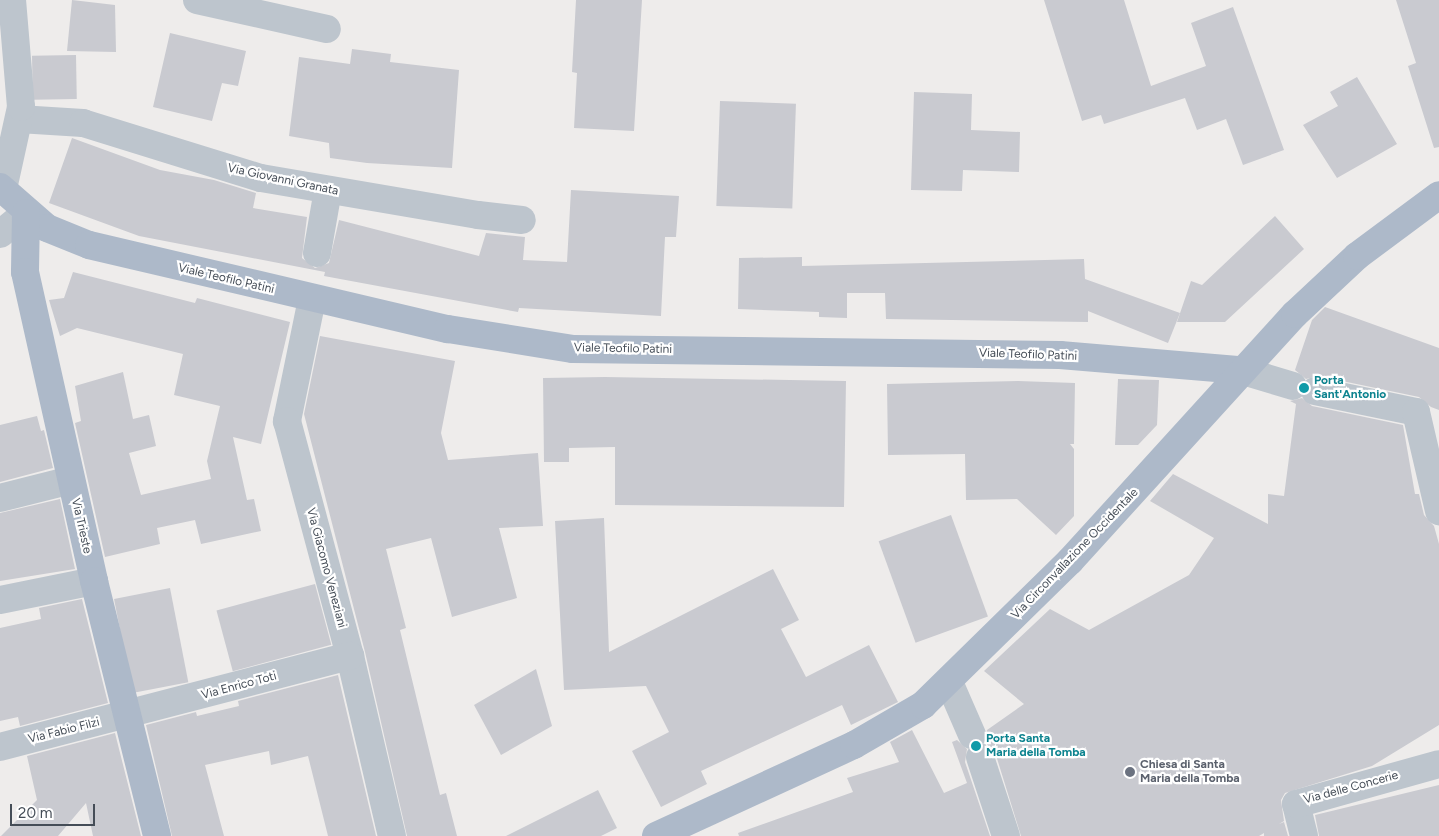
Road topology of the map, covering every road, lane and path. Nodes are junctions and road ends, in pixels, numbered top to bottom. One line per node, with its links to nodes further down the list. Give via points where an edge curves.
1 (12, 0): 4 (street)
2 (197, 0): 3 (street)
3 (327, 29)
4 (19, 120): 5 (street); 6 (street, Via Giovanni Granata, via 83,123 261,178)
5 (1, 188): 8 (main road, Viale Teofilo Patini)
6 (328, 190): 9 (street, Via Giovanni Granata); 11 (street)
7 (1439, 196): 13 (main road, Via Circonvallazione Occidentale, via 1357,256)
8 (26, 213): 10 (street); 12 (main road, Viale Teofilo Patini, via 47,228 88,246); 14 (main road, Via Trieste, via 25,272)
9 (522, 220)
10 (0, 234)
11 (317, 253)
12 (312, 299): 13 (main road, Viale Teofilo Patini, via 448,329 572,349 1060,355); 19 (street, Via Giacomo Veneziani, via 287,421)
13 (1240, 370): 15 (street, via 1304,388 1416,412); 20 (main road, Via Circonvallazione Occidentale, via 1076,554)
14 (71, 480): 16 (street); 17 (main road, Via Trieste)
15 (1437, 496)
16 (0, 498)
17 (94, 581): 18 (street); 21 (main road, Via Trieste)
18 (0, 600)
19 (350, 656): 21 (street, Via Enrico Toti); 25 (street, Via Giacomo Veneziani)
20 (949, 682): 26 (main road, Via Circonvallazione Occidentale, via 917,709 863,740); 27 (street, via 976,746)
21 (128, 715): 22 (street, Via Fabio Filzi); 24 (main road, Via Trieste)
22 (0, 747)
23 (1439, 764): 28 (street, Via delle Concerie, via 1296,804)
24 (157, 836)
25 (392, 836)
26 (656, 836)
27 (1006, 836)
28 (1304, 836)

